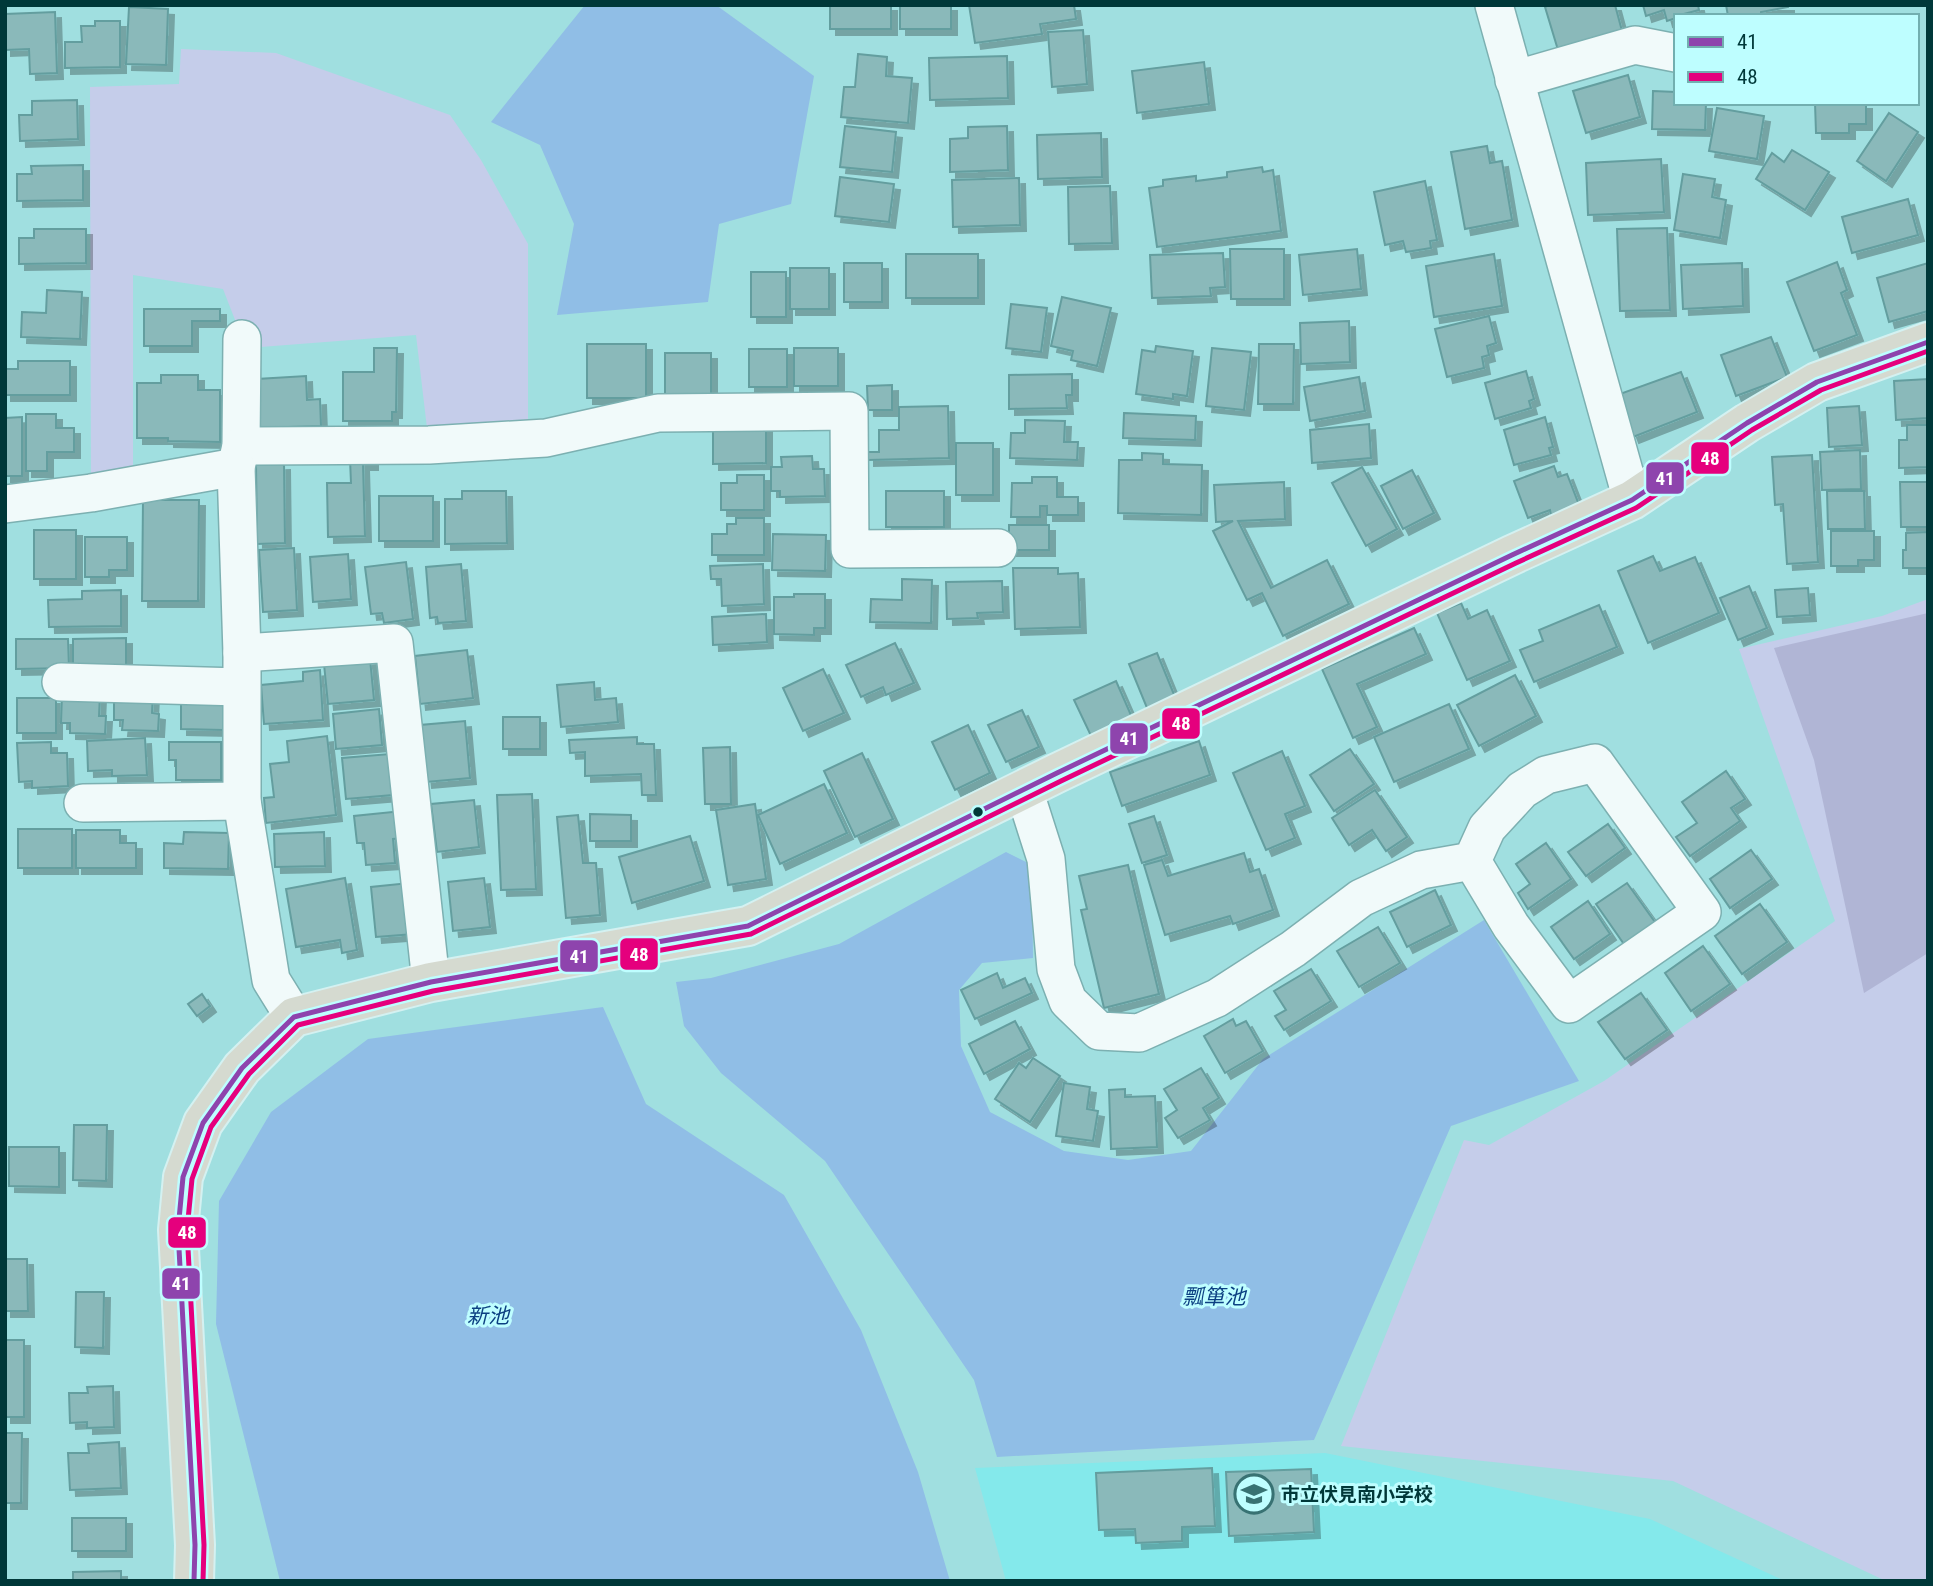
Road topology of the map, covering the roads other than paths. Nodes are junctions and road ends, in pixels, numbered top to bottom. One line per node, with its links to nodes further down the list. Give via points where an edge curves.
1 (1494, 5): 3 (street)
2 (1674, 53): 3 (street, via 1635,45)
3 (1514, 80): 7 (street)
4 (242, 338): 6 (street)
5 (1928, 342): 7 (highway, via 1817,382)
6 (238, 456): 8 (street, via 91,492); 9 (street, via 546,438 658,413 849,411 850,550); 10 (street)
7 (1632, 500): 12 (highway)
8 (5, 504)
9 (998, 548)
10 (241, 670): 11 (street); 13 (street); 16 (street, via 394,643)
11 (61, 682)
12 (1024, 790): 15 (street, via 1046,859 1056,969 1068,1001 1099,1031 1139,1033 1217,998 1361,898 1421,870); 16 (highway, via 748,926)
13 (242, 801): 14 (street); 17 (street, via 271,980)
14 (83, 803)
15 (1472, 861): 15 (street, via 1511,926 1569,1004 1702,912 1595,763 1546,775 1522,790 1487,828)
16 (431, 982): 17 (highway)
17 (294, 1017): 18 (highway, via 242,1068 203,1123 183,1177 177,1230)
18 (194, 1581)

